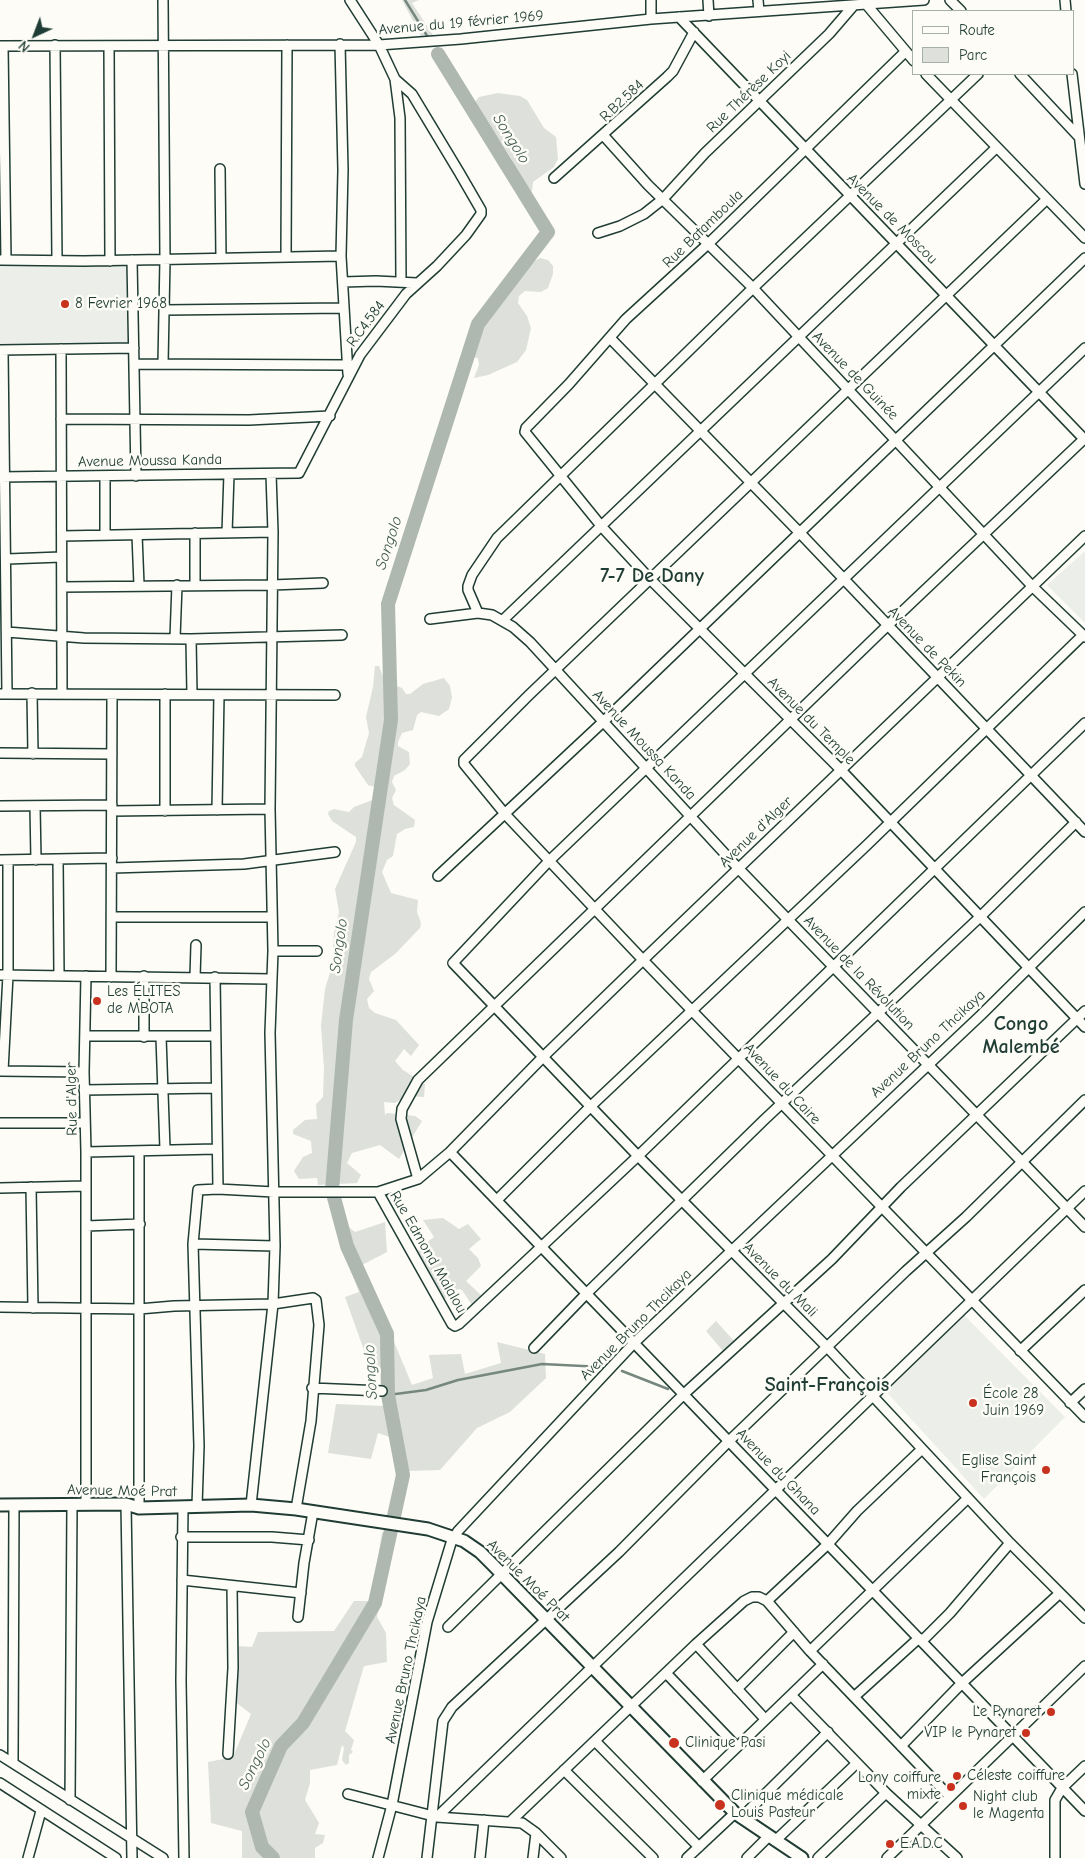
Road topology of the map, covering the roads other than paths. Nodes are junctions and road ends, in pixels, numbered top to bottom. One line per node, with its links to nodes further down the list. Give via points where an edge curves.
1 (163, 0): 24 (street)
2 (350, 0): 21 (street)
3 (708, 0): 14 (street)
4 (758, 0): 13 (street)
5 (918, 0): 6 (street, Avenue du 19 février 1969); 9 (street, Avenue du 19 février 1969)
6 (924, 0)
7 (950, 0): 12 (street)
8 (651, 1): 16 (street)
9 (866, 2): 11 (street, Avenue du 19 février 1969); 25 (street)
10 (814, 4): 11 (street, Avenue du 19 février 1969); 13 (street, Avenue du 19 février 1969)
11 (854, 5): 33 (street, Rue Thérèse Koyi)
12 (960, 10)
13 (759, 12): 14 (street, Avenue du 19 février 1969)
14 (709, 16): 15 (street, Avenue du 19 février 1969)
15 (679, 17): 16 (street, Avenue du 19 février 1969); 17 (street, Avenue de Moscou)
16 (651, 19): 21 (street, Avenue du 19 février 1969)
17 (694, 32): 33 (street, Avenue de Moscou); 34 (street, R.B2.584, via 673,70)
18 (340, 44): 20 (street, Avenue du 19 février 1969); 21 (street, Avenue du 19 février 1969); 48 (street)
19 (55, 45): 22 (street, Avenue du 19 février 1969); 23 (street, Avenue du 19 février 1969); 54 (street)
20 (286, 45): 24 (street, Avenue du 19 février 1969); 49 (street)
21 (379, 45): 31 (street)
22 (2, 46): 53 (street)
23 (109, 46): 24 (street, Avenue du 19 février 1969); 55 (street)
24 (162, 46): 52 (street)
25 (905, 52): 26 (street); 37 (street, Rue Batamboula)
26 (912, 59)
27 (927, 75): 32 (street)
28 (977, 75): 32 (street)
29 (1021, 75): 35 (street)
30 (1072, 75): 35 (street)
31 (395, 79): 58 (street, via 400,118); 59 (street, R.C4.584, via 412,94 481,210 466,234)
32 (950, 98): 36 (street); 41 (street)
33 (760, 101): 37 (street, Avenue de Moscou); 42 (street, Rue Thérèse Koyi, via 704,153)
34 (604, 136): 39 (street, R.B2.584); 42 (street, Avenue de Guinée)
35 (1079, 137): 40 (street)
36 (996, 148): 43 (street); 46 (street)
37 (805, 149): 41 (street, Avenue de Moscou); 47 (street, Rue Batamboula)
38 (220, 169): 50 (street)
39 (554, 178)
40 (1085, 184)
41 (850, 196): 46 (street, Avenue de Moscou); 60 (street)
42 (663, 200): 44 (street, Rue Thérèse Koyi, via 644,214); 47 (street, Avenue de Guinée)
43 (1046, 200): 45 (street); 61 (street)
44 (598, 234)
45 (1085, 238)
46 (895, 243): 61 (street, Avenue de Moscou); 64 (street)
47 (708, 244): 60 (street, Avenue de Guinée); 65 (street, Rue Batamboula, via 626,319)
48 (342, 256): 49 (street); 57 (street)
49 (286, 257): 50 (street)
50 (221, 258): 52 (street)
51 (1085, 258): 66 (street)
52 (165, 259): 56 (street); 63 (street)
53 (3, 260): 54 (street)
54 (57, 260): 55 (street)
55 (110, 260): 56 (street)
56 (132, 260): 67 (street)
57 (343, 282): 58 (street); 62 (street)
58 (401, 282): 59 (street)
59 (417, 283): 73 (street, R.C4.584)
60 (753, 288): 64 (street, Avenue de Guinée); 74 (street)
61 (947, 294): 66 (street, Avenue de Moscou); 75 (street)
62 (344, 308): 63 (street); 73 (street)
63 (165, 310): 72 (street)
64 (798, 336): 75 (street, Avenue de Guinée); 81 (street)
65 (610, 338): 74 (street, Avenue de Pekin); 80 (street, Rue Batamboula)
66 (994, 344): 76 (street, Avenue de Moscou); 82 (street)
67 (134, 348): 69 (street); 71 (street)
68 (1085, 348): 76 (street)
69 (60, 349): 70 (street); 78 (street)
70 (2, 350): 90 (street)
71 (135, 364): 72 (street); 79 (street)
72 (163, 364): 73 (street)
73 (348, 370): 77 (street, R.C4.584)
74 (654, 383): 81 (street, Avenue de Pekin); 87 (street)
75 (847, 388): 82 (street, Avenue de Guinée); 92 (street)
76 (1040, 392): 83 (street, Avenue de Moscou); 93 (street)
77 (330, 416): 79 (street, via 249,420); 84 (street, R.C4.584)
78 (61, 419): 79 (street); 88 (street)
79 (134, 419): 89 (street)
80 (525, 430): 87 (street, Avenue du Temple)
81 (700, 431): 92 (street, Avenue de Pekin); 94 (street)
82 (896, 439): 93 (street, Avenue de Guinée); 96 (street)
83 (1084, 440): 100 (street)
84 (300, 473): 86 (street, Avenue Moussa Kanda)
85 (229, 474): 86 (street, Avenue Moussa Kanda); 89 (street, Avenue Moussa Kanda); 98 (street)
86 (271, 474): 95 (street)
87 (559, 475): 94 (street, Avenue du Temple); 116 (street, via 497,538 472,575 468,590)
88 (60, 476): 90 (street, Avenue Moussa Kanda); 91 (street, Avenue Moussa Kanda); 102 (street)
89 (136, 476): 91 (street, Avenue Moussa Kanda)
90 (3, 477): 105 (street)
91 (105, 477): 99 (street)
92 (750, 482): 96 (street, Avenue de Pekin); 106 (street)
93 (941, 488): 100 (street, Avenue de Guinée); 107 (street)
94 (602, 527): 106 (street, Avenue du Temple); 118 (street)
95 (273, 532): 98 (street); 112 (street)
96 (799, 532): 107 (street, Avenue de Pekin); 120 (street)
97 (195, 533): 98 (street); 101 (street); 111 (street)
98 (227, 533)
99 (104, 534): 101 (street); 102 (street)
100 (984, 534): 113 (street, Avenue de Guinée); 119 (street)
101 (137, 535): 109 (street)
102 (62, 536): 104 (street)
103 (1085, 536): 113 (street, Avenue d'Alger)
104 (62, 557): 105 (street); 114 (street)
105 (7, 559): 115 (street)
106 (650, 579): 120 (street, Avenue du Temple); 128 (street)
107 (844, 579): 119 (street, Avenue de Pekin); 129 (street)
108 (323, 583): 112 (street)
109 (139, 585): 110 (street); 114 (street)
110 (177, 585): 111 (street); 126 (street)
111 (194, 585): 112 (street)
112 (272, 585): 124 (street)
113 (1033, 586): 125 (street, Avenue de Guinée); 130 (street, Avenue d'Alger)
114 (62, 587): 122 (street)
115 (3, 613): 121 (street)
116 (478, 613): 117 (street); 118 (street)
117 (430, 619)
118 (503, 620): 128 (street, Avenue Moussa Kanda, via 530,642)
119 (887, 626): 130 (street, Avenue de Pekin); 141 (street)
120 (699, 627): 129 (street, Avenue du Temple); 140 (street)
121 (6, 632): 122 (street); 133 (street)
122 (63, 635): 126 (street); 132 (street)
123 (342, 635): 124 (street)
124 (272, 636): 127 (street); 139 (street)
125 (1084, 636): 143 (street)
126 (175, 638): 127 (street)
127 (191, 639): 135 (street)
128 (556, 670): 140 (street, Avenue Moussa Kanda); 156 (street, Avenue du Caire, via 464,760)
129 (745, 674): 141 (street, Avenue du Temple); 147 (street)
130 (936, 678): 143 (street, Avenue de Pekin); 148 (street, Avenue d'Alger)
131 (32, 693): 132 (street); 133 (street); 145 (street)
132 (62, 693): 138 (street)
133 (3, 694)
134 (165, 694): 135 (street); 138 (street); 155 (street)
135 (192, 694): 136 (street)
136 (219, 695): 139 (street); 154 (street)
137 (335, 695): 139 (street)
138 (112, 696): 146 (street)
139 (272, 696): 153 (street)
140 (604, 721): 147 (street, Avenue Moussa Kanda); 156 (street)
141 (790, 721): 148 (street, Avenue du Temple); 157 (street)
142 (1085, 723): 149 (street)
143 (987, 728): 149 (street, Avenue de Pekin); 158 (street)
144 (0, 753): 145 (street)
145 (33, 754): 146 (street)
146 (112, 754): 152 (street)
147 (648, 769): 157 (street, Avenue Moussa Kanda); 166 (street)
148 (840, 770): 158 (street, Avenue du Temple); 168 (street, Avenue d'Alger)
149 (1032, 776): 159 (street, Avenue de Pekin); 169 (street)
150 (0, 806): 151 (street)
151 (35, 806): 152 (street); 164 (street)
152 (112, 808): 155 (street); 167 (street)
153 (270, 809): 154 (street); 165 (street)
154 (217, 810): 155 (street)
155 (165, 811)
156 (505, 814): 166 (street, Avenue du Caire); 170 (street)
157 (690, 815): 168 (street, Avenue Moussa Kanda); 171 (street)
158 (890, 822): 169 (street, Avenue du Temple); 176 (street)
159 (1076, 822): 160 (street, Avenue de Pekin); 174 (street)
160 (1085, 832)
161 (335, 852): 165 (street)
162 (58, 859): 164 (street); 167 (street); 184 (street)
163 (4, 860): 164 (street); 183 (street)
164 (36, 860)
165 (271, 861): 167 (street); 175 (street)
166 (549, 861): 171 (street, Avenue du Caire); 191 (street, Avenue du Mali, via 453,963)
167 (112, 863): 173 (street)
168 (738, 868): 176 (street, Avenue de la Révolution); 180 (street, Avenue d'Alger)
169 (934, 870): 174 (street, Avenue du Temple); 181 (street)
170 (438, 876)
171 (594, 908): 180 (street, Avenue du Caire); 191 (street)
172 (1085, 912): 182 (street, Avenue Bruno Thcikaya)
173 (112, 917): 175 (street); 187 (street)
174 (980, 917): 182 (street, Avenue du Temple); 194 (street)
175 (272, 918): 179 (street)
176 (788, 920): 181 (street, Avenue de la Révolution); 192 (street)
177 (196, 945): 188 (street)
178 (316, 951): 179 (street)
179 (272, 952): 190 (street)
180 (643, 960): 192 (street, Avenue du Caire); 202 (street, Avenue d'Alger)
181 (832, 966): 194 (street, Avenue de la Révolution); 201 (street)
182 (1028, 967): 195 (street, Avenue du Temple); 203 (street, Avenue Bruno Thcikaya)
183 (4, 975): 184 (street); 204 (street)
184 (58, 975): 185 (street)
185 (86, 976): 187 (street); 197 (street, Rue d'Alger)
186 (144, 976): 187 (street); 188 (street); 199 (street)
187 (111, 977)
188 (194, 977): 189 (street)
189 (215, 977): 190 (street); 198 (street)
190 (271, 978): 229 (street)
191 (493, 1005): 202 (street, Avenue du Mali); 223 (street, via 418,1080 402,1109 401,1119)
192 (692, 1011): 201 (street, Avenue du Caire); 211 (street)
193 (1085, 1011): 195 (street)
194 (878, 1013): 203 (street, Avenue de la Révolution); 210 (street)
195 (1077, 1019): 196 (street, Avenue du Temple); 212 (street)
196 (1085, 1027)
197 (85, 1036): 199 (street); 205 (street, Rue d'Alger)
198 (215, 1036): 200 (street); 207 (street)
199 (144, 1037): 200 (street)
200 (161, 1037): 206 (street)
201 (738, 1056): 210 (street, Avenue du Caire); 221 (street)
202 (543, 1057): 211 (street, Avenue du Mali); 219 (street, Avenue d'Alger)
203 (928, 1064): 212 (street, Avenue de la Révolution); 220 (street, Avenue Bruno Thcikaya)
204 (1, 1071): 205 (street)
205 (84, 1072): 208 (street, Rue d'Alger)
206 (162, 1088): 207 (street); 208 (street); 215 (street)
207 (215, 1088): 216 (street)
208 (84, 1090): 214 (street, Rue d'Alger)
209 (1085, 1100): 222 (street)
210 (782, 1104): 220 (street, Avenue du Caire); 232 (street)
211 (591, 1106): 221 (street, Avenue du Mali); 231 (street)
212 (976, 1114): 222 (street, Avenue de la Révolution); 233 (street)
213 (0, 1123): 214 (street)
214 (85, 1123): 217 (street, Rue d'Alger)
215 (165, 1149): 216 (street, Rue d'Alger); 218 (street, Rue d'Alger)
216 (216, 1149): 227 (street)
217 (86, 1152): 218 (street, Rue d'Alger); 224 (street)
218 (139, 1152): 235 (street)
219 (450, 1152): 223 (street); 231 (street, Avenue du Ghana)
220 (831, 1155): 233 (street, Avenue du Caire); 241 (street, Avenue Bruno Thcikaya)
221 (638, 1156): 232 (street, Avenue du Mali); 240 (street)
222 (1022, 1162): 234 (street, Avenue de la Révolution); 242 (street)
223 (418, 1179): 230 (street)
224 (86, 1186): 225 (street); 236 (street)
225 (31, 1187): 226 (street); 250 (street)
226 (0, 1188)
227 (218, 1189): 229 (street); 238 (street, via 198,1190)
228 (1085, 1191): 234 (street)
229 (274, 1192): 230 (street); 239 (street)
230 (378, 1192): 240 (street, Rue Edmond Malalou, via 454,1326)
231 (497, 1200): 240 (street, Avenue du Ghana)
232 (684, 1200): 241 (street, Avenue du Mali); 244 (street)
233 (883, 1207): 242 (street, Avenue du Caire); 247 (street)
234 (1067, 1208): 237 (street, Avenue de la Révolution); 245 (street)
235 (140, 1224): 236 (street); 251 (street)
236 (86, 1226): 252 (street)
237 (1085, 1227)
238 (193, 1244): 239 (street); 248 (street)
239 (275, 1246): 246 (street)
240 (541, 1246): 244 (street, Avenue du Ghana)
241 (731, 1250): 247 (street, Avenue du Mali); 253 (street, Avenue Bruno Thcikaya)
242 (927, 1254): 245 (street, Avenue du Caire); 254 (street)
243 (1085, 1290): 256 (street)
244 (586, 1293): 253 (street, Avenue du Ghana); 255 (street)
245 (970, 1301): 256 (street, Avenue du Caire); 261 (street)
246 (273, 1304): 248 (street); 257 (street, via 316,1300 319,1325); 273 (street)
247 (784, 1304): 254 (street, Avenue du Mali); 260 (street)
248 (195, 1305): 251 (street); 274 (street)
249 (0, 1307): 250 (street)
250 (33, 1308): 252 (street)
251 (138, 1309): 252 (street); 276 (street)
252 (86, 1310): 268 (street)
253 (634, 1343): 260 (street, Avenue du Ghana); 280 (street, Avenue Bruno Thcikaya)
254 (827, 1347): 261 (street, Avenue du Mali); 264 (street)
255 (534, 1348)
256 (1020, 1351): 262 (street, Avenue du Caire)
257 (312, 1388): 259 (street); 277 (street, via 311,1421)
258 (1085, 1389): 262 (street)
259 (382, 1391)
260 (684, 1394): 264 (street, Avenue du Ghana); 284 (street)
261 (872, 1395): 265 (street, Avenue du Mali); 266 (street)
262 (1070, 1403): 263 (street, Avenue du Caire)
263 (1085, 1418)
264 (729, 1441): 266 (street, Avenue du Ghana); 293 (street)
265 (922, 1450): 267 (street, Avenue du Mali); 283 (street, via 857,1510)
266 (775, 1489): 283 (street, Avenue du Ghana); 301 (street)
267 (968, 1498): 282 (street, Avenue du Mali); 287 (street)
268 (86, 1504): 269 (street, Avenue Moé Prat); 272 (street, Avenue Moé Prat)
269 (126, 1504): 276 (street, Avenue Moé Prat); 336 (street)
270 (0, 1505): 271 (street, Avenue Moé Prat)
271 (14, 1505): 272 (street, Avenue Moé Prat); 317 (street)
272 (72, 1505): 326 (street)
273 (251, 1505): 274 (street, Avenue Moé Prat); 277 (street, Avenue Moé Prat)
274 (197, 1506): 275 (street, Avenue Moé Prat)
275 (183, 1507): 276 (street, Avenue Moé Prat); 279 (street)
276 (139, 1508)
277 (296, 1509): 278 (street, Avenue Moé Prat)
278 (313, 1512): 280 (street, Avenue Moé Prat, via 428,1529); 281 (street)
279 (181, 1537): 281 (street); 285 (street)
280 (453, 1538): 284 (street, Avenue Moé Prat, via 480,1552); 327 (street, Avenue Bruno Thcikaya, via 427,1622)
281 (309, 1540): 288 (street)
282 (1010, 1543): 289 (street, Avenue du Mali); 296 (street, via 950,1613)
283 (828, 1544): 287 (street, Avenue du Ghana); 290 (street)
284 (501, 1574): 293 (street, Avenue Moé Prat); 294 (street)
285 (182, 1580): 286 (street); 343 (street)
286 (232, 1586): 288 (street); 314 (street, via 234,1668)
287 (873, 1591): 296 (street, Avenue du Ghana); 298 (street)
288 (300, 1593): 291 (street)
289 (1060, 1593): 292 (street, Avenue du Mali); 303 (street)
290 (767, 1601): 295 (street); 297 (street, via 759,1597 744,1601)
291 (298, 1618)
292 (1085, 1618)
293 (546, 1620): 301 (street, Avenue Moé Prat); 331 (street, via 452,1707 443,1721)
294 (448, 1627)
295 (794, 1632): 298 (street); 304 (street)
296 (920, 1640): 303 (street, Avenue du Ghana); 306 (street)
297 (696, 1644): 302 (street); 304 (street)
298 (810, 1650): 299 (street)
299 (823, 1664): 305 (street); 306 (street)
300 (1085, 1666): 310 (street)
301 (591, 1668): 307 (street, Avenue Moé Prat); 331 (street)
302 (666, 1673): 307 (street); 313 (street)
303 (962, 1683): 310 (street, Avenue du Ghana); 312 (street)
304 (736, 1688): 308 (street)
305 (791, 1695): 308 (street); 309 (street)
306 (854, 1697): 312 (street)
307 (630, 1707): 311 (street); 320 (street, Avenue Moé Prat)
308 (765, 1719): 313 (street)
309 (828, 1732): 316 (street); 330 (street)
310 (1012, 1736): 322 (street, Avenue du Ghana); 325 (street)
311 (595, 1741): 319 (street); 338 (street)
312 (901, 1746): 325 (street)
313 (737, 1747): 320 (street)
314 (228, 1754)
315 (0, 1755): 317 (street)
316 (857, 1763): 323 (street); 337 (street)
317 (14, 1764): 326 (street)
318 (1085, 1766): 322 (street)
319 (564, 1770): 333 (street); 349 (street)
320 (702, 1781): 330 (street, Avenue Moé Prat)
321 (0, 1783): 328 (street)
322 (1062, 1788): 329 (street, Avenue du Ghana); 356 (street, via 1054,1808)
323 (886, 1792): 334 (street); 353 (street)
324 (348, 1794): 327 (street)
325 (950, 1797): 334 (street)
326 (70, 1800): 336 (street)
327 (392, 1805): 331 (street); 344 (street, Avenue Bruno Thcikaya)
328 (41, 1811): 339 (street); 340 (street)
329 (1085, 1811)
330 (738, 1815): 337 (street, Avenue Moé Prat); 338 (street)
331 (434, 1817): 332 (street); 345 (street)
332 (484, 1820): 333 (street); 346 (street)
333 (511, 1821): 335 (street, via 522,1823)
334 (922, 1824): 354 (street); 355 (street)
335 (536, 1833): 347 (street); 348 (street)
336 (132, 1839): 341 (street); 342 (street)
337 (771, 1839): 351 (street); 352 (street, Avenue Moé Prat)
338 (699, 1848): 350 (street)
339 (28, 1858)
340 (116, 1858)
341 (132, 1858)
342 (163, 1858)
343 (184, 1858)
344 (378, 1858)
345 (427, 1858)
346 (480, 1858)
347 (533, 1858)
348 (561, 1858)
349 (653, 1858)
350 (687, 1858)
351 (747, 1858)
352 (802, 1858)
353 (818, 1858)
354 (886, 1858)
355 (957, 1858)
356 (1054, 1858)

